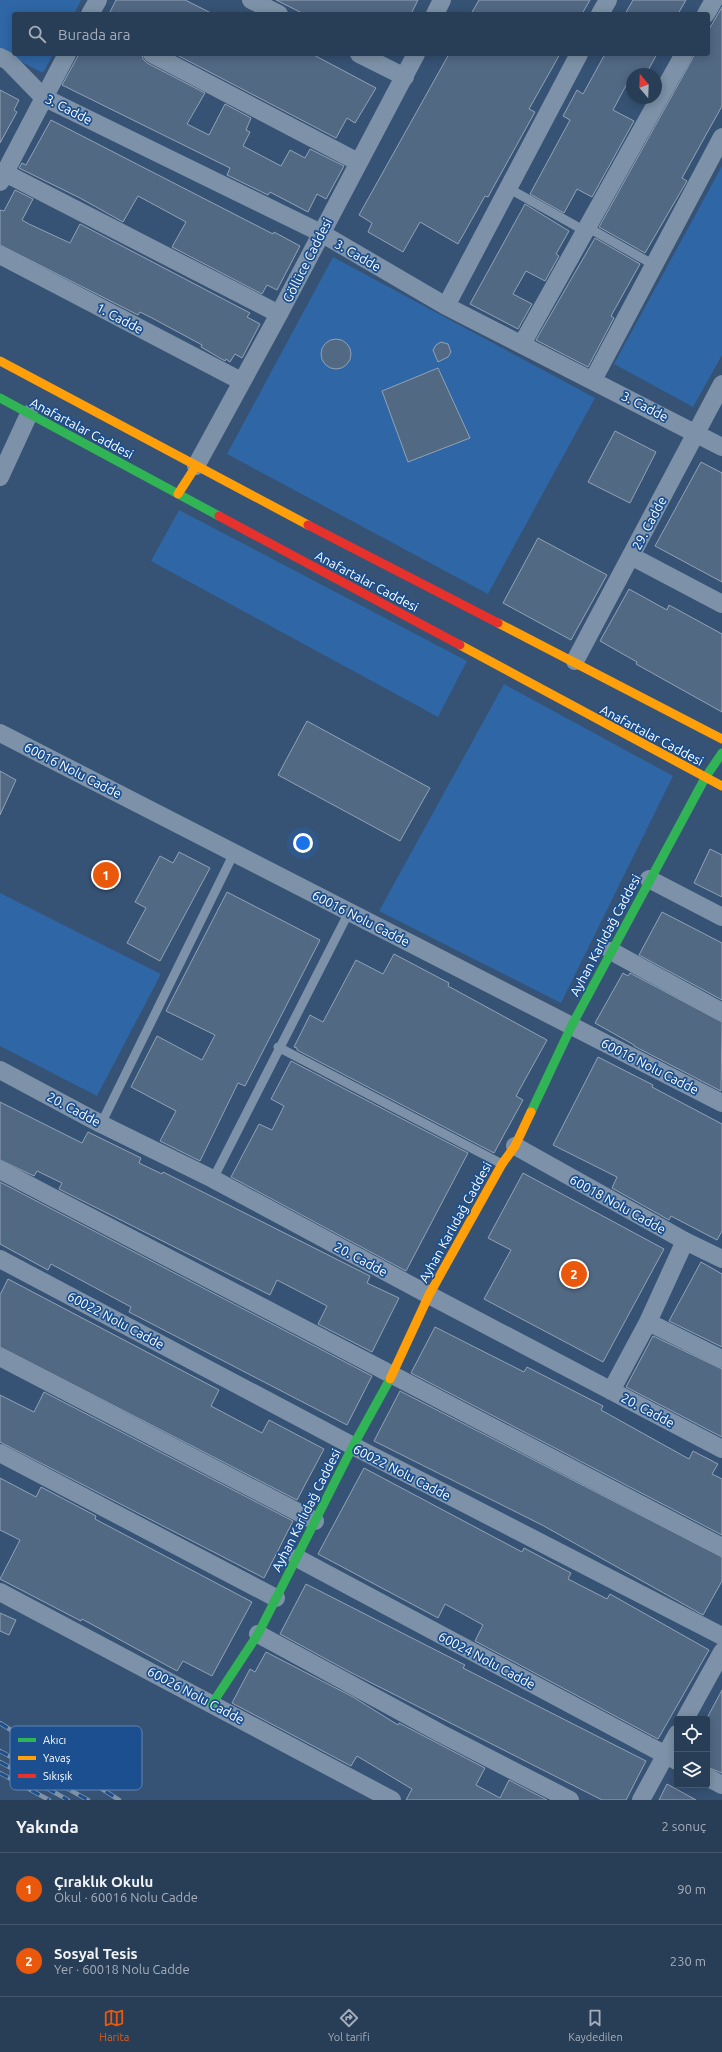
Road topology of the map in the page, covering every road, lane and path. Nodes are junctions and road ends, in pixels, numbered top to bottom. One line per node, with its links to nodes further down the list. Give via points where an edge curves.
1 (98, 0): 6 (street)
2 (251, 0): 7 (street)
3 (442, 0): 8 (street)
4 (608, 0): 9 (street)
5 (714, 0): 10 (street)
6 (91, 12)
7 (275, 12)
8 (436, 12)
9 (601, 12)
10 (707, 12)
11 (66, 56): 19 (street)
12 (156, 56): 21 (street)
13 (363, 56): 18 (street)
14 (415, 56): 18 (street, Göllüce Caddesi)
15 (578, 56): 23 (street)
16 (683, 56): 24 (street)
17 (3, 64): 19 (street, 3. Cadde)
18 (405, 77): 21 (street, Göllüce Caddesi)
19 (44, 96): 22 (street); 25 (street, 3. Cadde)
20 (722, 137): 27 (street)
21 (358, 162): 25 (street, Göllüce Caddesi)
22 (2, 177): 29 (street)
23 (508, 188): 24 (lane); 28 (street)
24 (586, 229): 27 (lane); 30 (street)
25 (321, 233): 28 (street, 3. Cadde); 29 (street, Göllüce Caddesi)
26 (0, 255): 33 (street, 1. Cadde)
27 (654, 265): 32 (street)
28 (446, 306): 30 (street, 3. Cadde)
29 (279, 314): 33 (street, Göllüce Caddesi)
30 (522, 344): 32 (street, 3. Cadde)
31 (0, 361): 39 (main road, Anafartalar Caddesi)
32 (593, 380): 37 (street, 3. Cadde)
33 (241, 382): 39 (street, Göllüce Caddesi)
34 (722, 384): 37 (street, 29. Cadde)
35 (0, 398): 36 (main road, Anafartalar Caddesi)
36 (29, 414): 40 (street); 41 (main road, Anafartalar Caddesi)
37 (696, 432): 38 (street, 3. Cadde); 42 (street, 29. Cadde)
38 (722, 447)
39 (196, 466): 41 (main road); 44 (main road, Anafartalar Caddesi)
40 (0, 477)
41 (178, 494): 48 (main road, Anafartalar Caddesi)
42 (631, 556): 43 (street); 44 (street, 29. Cadde)
43 (722, 604)
44 (575, 661): 46 (main road, Anafartalar Caddesi)
45 (0, 733): 50 (street, 60016 Nolu Cadde)
46 (722, 739)
47 (722, 753): 48 (main road, Ayhan Karlıdağ Caddesi)
48 (705, 778): 49 (main road, Anafartalar Caddesi); 51 (main road, Ayhan Karlıdağ Caddesi)
49 (722, 786)
50 (234, 853): 52 (street, 60016 Nolu Cadde); 60 (lane)
51 (650, 879): 53 (street); 54 (main road, Ayhan Karlıdağ Caddesi)
52 (349, 912): 56 (street, 60016 Nolu Cadde); 57 (lane)
53 (722, 917)
54 (612, 951): 55 (street); 56 (main road, Ayhan Karlıdağ Caddesi)
55 (722, 1012)
56 (572, 1025): 59 (street, 60016 Nolu Cadde); 61 (main road, Ayhan Karlıdağ Caddesi)
57 (278, 1047): 62 (lane); 64 (lane)
58 (0, 1070): 60 (street, 20. Cadde)
59 (722, 1103)
60 (101, 1124): 64 (street, 20. Cadde)
61 (515, 1146): 62 (main road, Ayhan Karlıdağ Caddesi); 65 (street, 60018 Nolu Cadde)
62 (502, 1164): 68 (main road, Ayhan Karlıdağ Caddesi)
63 (0, 1170): 72 (street)
64 (213, 1179): 68 (street, 20. Cadde)
65 (685, 1241): 67 (street, 60018 Nolu Cadde); 69 (street)
66 (0, 1259): 74 (street, 60022 Nolu Cadde)
67 (722, 1259)
68 (429, 1295): 72 (main road, Ayhan Karlıdağ Caddesi); 73 (street, 20. Cadde)
69 (648, 1322): 71 (street); 73 (street)
70 (0, 1357): 77 (street)
71 (722, 1359)
72 (393, 1374): 74 (main road, Ayhan Karlıdağ Caddesi); 78 (street)
73 (611, 1391): 75 (street, 20. Cadde)
74 (353, 1446): 77 (main road, Ayhan Karlıdağ Caddesi); 83 (street, 60022 Nolu Cadde)
75 (722, 1449)
76 (0, 1453): 81 (street)
77 (315, 1521): 79 (main road, Ayhan Karlıdağ Caddesi)
78 (722, 1547)
79 (297, 1558): 81 (main road, Ayhan Karlıdağ Caddesi); 88 (street, 60024 Nolu Cadde)
80 (0, 1592): 85 (street, 60026 Nolu Cadde)
81 (276, 1598): 82 (main road, Ayhan Karlıdağ Caddesi)
82 (258, 1634): 85 (main road, Ayhan Karlıdağ Caddesi); 92 (street)
83 (722, 1636)
84 (722, 1652): 86 (street)
85 (212, 1704): 91 (street, 60026 Nolu Cadde)
86 (687, 1716)
87 (674, 1746): 88 (street)
88 (671, 1758): 93 (street)
89 (710, 1779): 90 (street)
90 (722, 1785)
91 (392, 1800)
92 (570, 1800)
93 (641, 1800)

